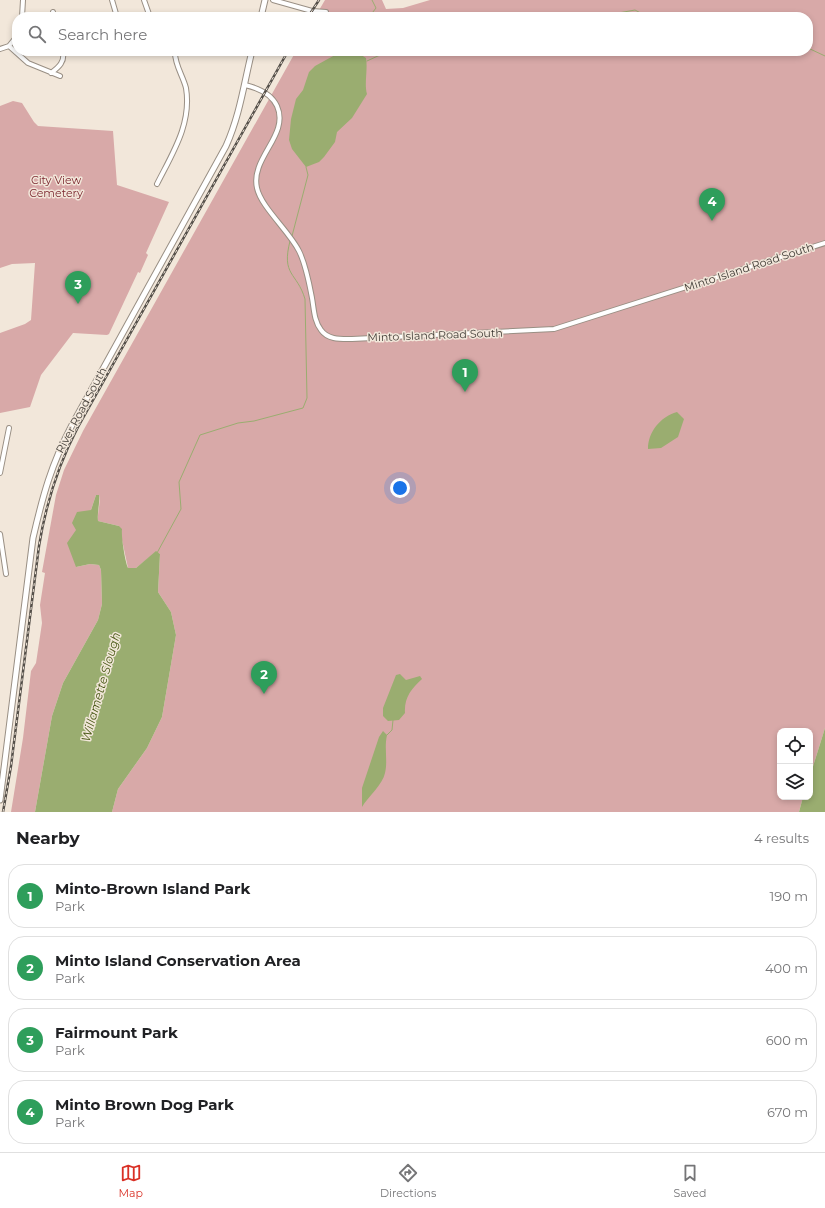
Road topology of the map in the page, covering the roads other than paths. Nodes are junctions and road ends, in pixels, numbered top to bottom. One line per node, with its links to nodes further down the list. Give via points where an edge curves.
1 (23, 0): 6 (street)
2 (112, 0): 7 (street)
3 (144, 0): 8 (street)
4 (265, 0): 9 (main road)
5 (273, 0): 10 (street)
6 (22, 12)
7 (116, 12)
8 (148, 12)
9 (262, 12)
10 (312, 12)
11 (12, 42): 12 (street)
12 (9, 46): 13 (street); 14 (street)
13 (12, 49)
14 (0, 50)
15 (20, 56): 19 (street, via 28,63)
16 (64, 56): 19 (street, via 62,63)
17 (176, 56): 22 (street, via 186,89 186,118 181,137)
18 (251, 56): 21 (main road, River Road South)
19 (51, 73): 20 (street)
20 (60, 76)
21 (245, 85): 23 (street, Minto Island Road South, via 269,95 279,111 279,125 259,166 256,182 262,201 300,252 318,325 328,336 340,339 554,329); 28 (main road, River Road South, via 237,118 226,146 52,465 39,507 33,538)
22 (157, 184)
23 (825, 242)
24 (9, 428): 25 (street)
25 (0, 473)
26 (0, 534): 27 (street)
27 (6, 574)
28 (0, 800)

